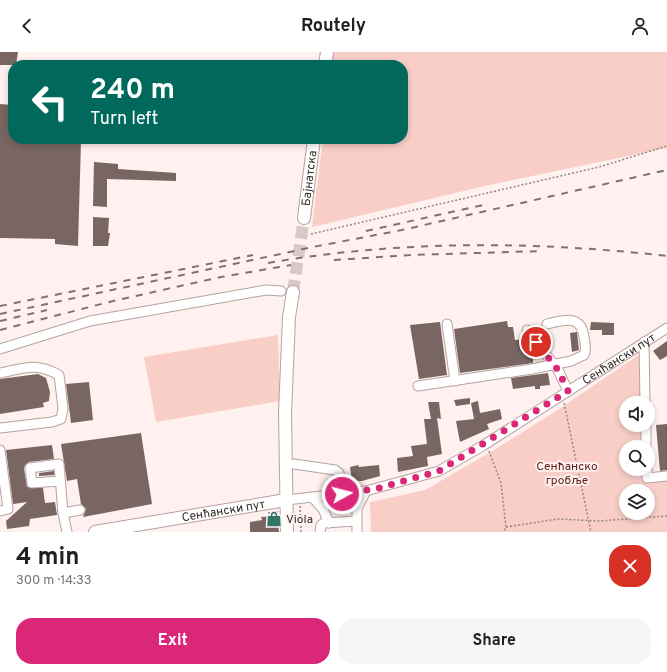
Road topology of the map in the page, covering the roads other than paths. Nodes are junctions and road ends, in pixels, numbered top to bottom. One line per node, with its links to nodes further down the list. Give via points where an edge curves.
1 (313, 144): 2 (main road, Бајнатска)
2 (304, 218)
3 (287, 292): 9 (street, via 266,290 90,321); 25 (main road, via 289,317 285,405)
4 (447, 324): 12 (street)
5 (547, 324): 10 (street, via 572,320 583,329 586,347 584,355 571,361)
6 (667, 328): 8 (street, Сенћански пут)
7 (527, 330): 10 (street)
8 (644, 342): 14 (street, Сенћански пут); 15 (street)
9 (0, 349)
10 (554, 364): 12 (street); 14 (street)
11 (0, 373): 16 (street, via 33,366 46,368 59,375 63,408 61,419 52,422)
12 (455, 381): 13 (street)
13 (418, 386)
14 (566, 393): 22 (street, Сенћански пут, via 439,471)
15 (645, 396)
16 (0, 428)
17 (0, 450): 27 (street, via 8,509)
18 (294, 464): 23 (street, via 335,470 338,473)
19 (655, 474): 20 (street)
20 (667, 476)
21 (60, 481): 28 (street)
22 (366, 491): 23 (street, Сенћански пут); 29 (street, via 358,505)
23 (342, 494): 24 (street, Сенћански пут)
24 (312, 497): 25 (street, Сенћански пут); 30 (street, via 323,509)
25 (286, 500): 32 (main road, Сенћански пут); 33 (main road)
26 (80, 510): 28 (street)
27 (0, 511)
28 (63, 513): 31 (street)
29 (356, 521): 30 (street); 35 (street)
30 (329, 523): 34 (street, via 321,525)
31 (67, 532)
32 (95, 532)
33 (288, 532)
34 (320, 532)
35 (356, 532)

